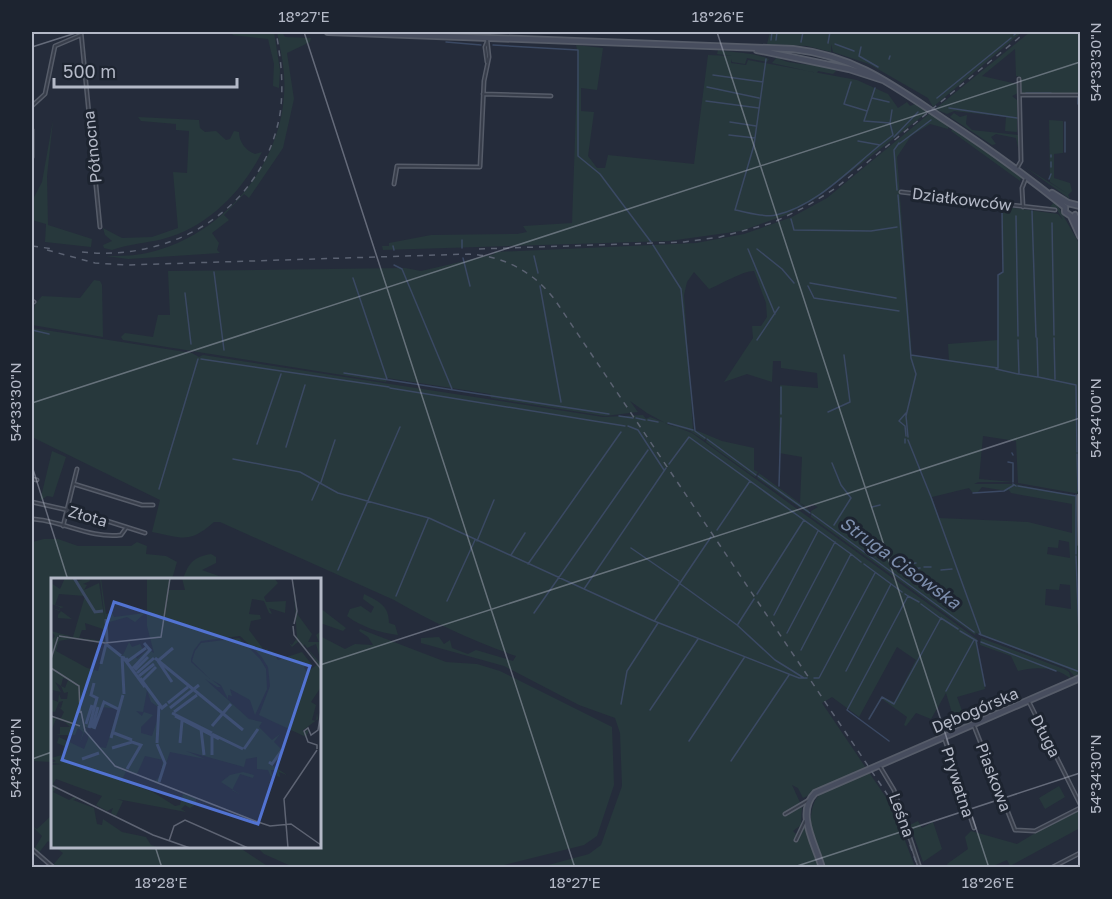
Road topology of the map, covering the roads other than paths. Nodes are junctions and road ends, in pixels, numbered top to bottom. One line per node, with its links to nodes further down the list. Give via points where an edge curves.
1 (328, 32): 3 (main road)
2 (81, 33): 15 (street, via 55,46 45,93); 28 (street, Północna)
3 (487, 40): 4 (main road); 11 (street, via 490,47)
4 (772, 51): 5 (main road); 7 (main road)
5 (807, 51): 6 (main road); 7 (main road)
6 (824, 54): 8 (main road); 9 (main road)
7 (809, 61): 8 (main road)
8 (818, 62): 9 (main road)
9 (863, 70): 18 (main road, via 885,80)
10 (1019, 79): 13 (street)
11 (483, 94): 14 (street); 20 (street, via 480,167 397,166)
12 (1080, 94): 13 (street)
13 (1019, 95): 18 (street, via 1021,161)
14 (551, 96)
15 (32, 106)
16 (32, 130): 17 (street)
17 (32, 157)
18 (1017, 168): 19 (main road)
19 (1027, 176): 21 (main road); 25 (street, Działkowców, via 1022,188)
20 (394, 184)
21 (1044, 189): 23 (main road); 24 (main road)
22 (901, 192): 25 (street, Działkowców)
23 (1058, 201): 24 (main road); 29 (main road, via 1064,214)
24 (1066, 205): 27 (main road); 27 (main road, via 1066,214)
25 (1023, 207): 26 (street, Działkowców)
26 (1055, 210)
27 (1077, 210): 29 (main road)
28 (100, 227)
29 (1079, 228): 30 (main road)
30 (1080, 236)
31 (77, 469): 34 (street)
32 (32, 479): 33 (street)
33 (37, 480)
34 (74, 484): 37 (street); 38 (street)
35 (1079, 496): 43 (street)
36 (32, 502): 38 (street, Złota)
37 (153, 505)
38 (68, 510): 40 (street); 41 (street, Złota)
39 (32, 519): 40 (street, via 42,518)
40 (63, 526): 41 (street, via 117,536 123,535)
41 (126, 528): 42 (street, Złota)
42 (145, 532)
43 (1080, 545)
44 (1080, 678): 45 (main road, Dębogórska)
45 (1028, 700): 46 (main road, Dębogórska); 50 (street, Długa)
46 (973, 723): 47 (main road, Dębogórska); 50 (street, Piaskowa, via 1014,830 1035,831)
47 (944, 736): 48 (main road, Dębogórska); 53 (street, Prywatna)
48 (879, 765): 49 (main road, Dębogórska, via 823,788); 60 (street, Leśna, via 894,790)
49 (809, 800): 51 (street); 52 (main road)
50 (1080, 806)
51 (785, 813)
52 (805, 821): 54 (street); 59 (main road)
53 (974, 828)
54 (796, 840)
55 (35, 844): 56 (street)
56 (32, 849): 58 (street)
57 (1080, 854): 61 (street)
58 (54, 867)
59 (822, 867)
60 (920, 867)
61 (1051, 867)

